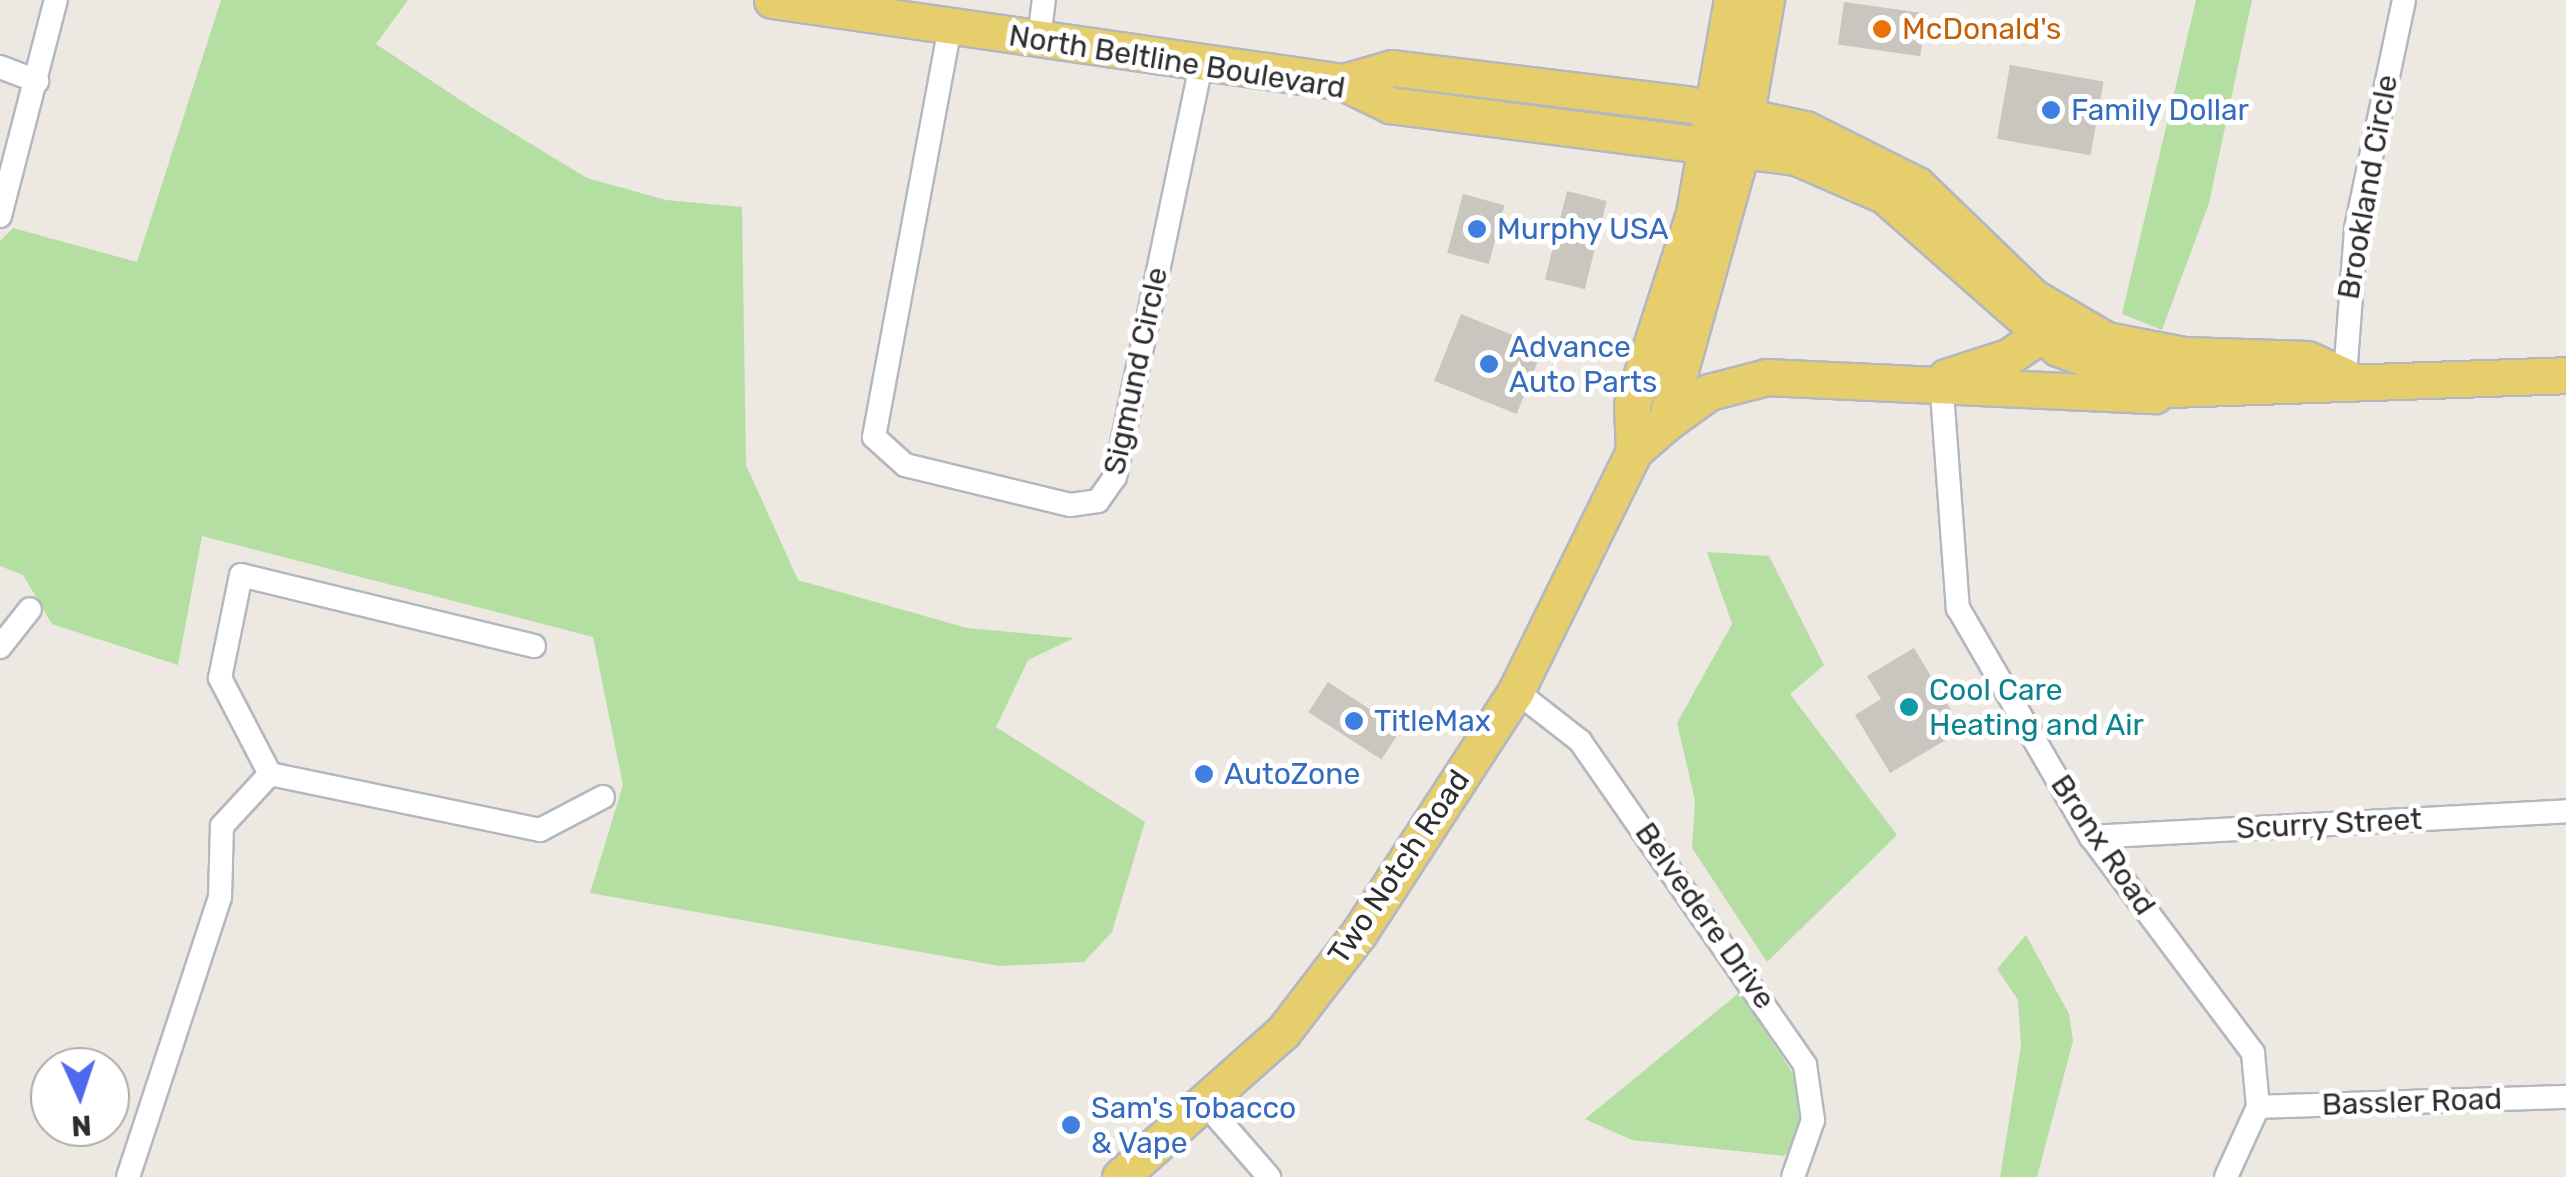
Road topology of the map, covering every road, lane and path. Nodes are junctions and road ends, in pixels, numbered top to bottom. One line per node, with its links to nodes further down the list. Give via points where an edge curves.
1 (56, 0): 11 (street)
2 (772, 0): 7 (main road, North Beltline Boulevard)
3 (1044, 0): 8 (street)
4 (1732, 0): 12 (main road, Two Notch Road)
5 (1766, 0): 12 (main road)
6 (2404, 0): 18 (street, Brookland Circle, via 2356,228)
7 (950, 28): 8 (main road, North Beltline Boulevard); 9 (street, Sigmund Circle, via 874,437 905,466 1070,505 1098,501 1115,478)
8 (1039, 39): 9 (main road, North Beltline Boulevard)
9 (1202, 60): 12 (main road, North Beltline Boulevard, via 1343,82 1392,68)
10 (0, 67): 11 (street)
11 (38, 80): 13 (street)
12 (1727, 130): 14 (main road, via 1830,137 1901,174); 15 (main road, Two Notch Road); 22 (main road, Two Notch Road, via 1632,405)
13 (0, 216)
14 (2052, 328): 18 (main road, via 2124,346 2306,359); 19 (main road); 20 (main road, via 2099,368)
15 (1690, 357): 17 (main road); 21 (main road, Two Notch Road)
16 (2566, 375): 18 (main road)
17 (1766, 376): 19 (main road); 21 (main road, via 1709,392)
18 (2345, 376): 20 (main road, via 2304,391)
19 (1940, 379): 20 (main road, via 2106,398); 30 (street, Bronx Road, via 1958,608)
20 (2196, 392)
21 (1665, 424): 22 (main road, Two Notch Road)
22 (1634, 450): 26 (main road, Two Notch Road)
23 (30, 609): 25 (street)
24 (534, 646): 27 (street, via 241,575 220,678)
25 (0, 647)
26 (1516, 692): 32 (main road, Two Notch Road, via 1284,1032); 37 (street, Belvedere Drive, via 1580,740 1805,1065 1813,1120)
27 (270, 774): 28 (street, via 540,830); 34 (street, via 222,826 220,896)
28 (603, 797)
29 (2566, 811): 30 (street, Scurry Street)
30 (2091, 837): 33 (street, Bronx Road, via 2253,1053)
31 (2566, 1097): 33 (street, Bassler Road)
32 (1203, 1101): 35 (main road, Two Notch Road); 36 (street)
33 (2258, 1108): 38 (street)
34 (128, 1177)
35 (1120, 1177)
36 (1269, 1177)
37 (1793, 1177)
38 (2226, 1177)

